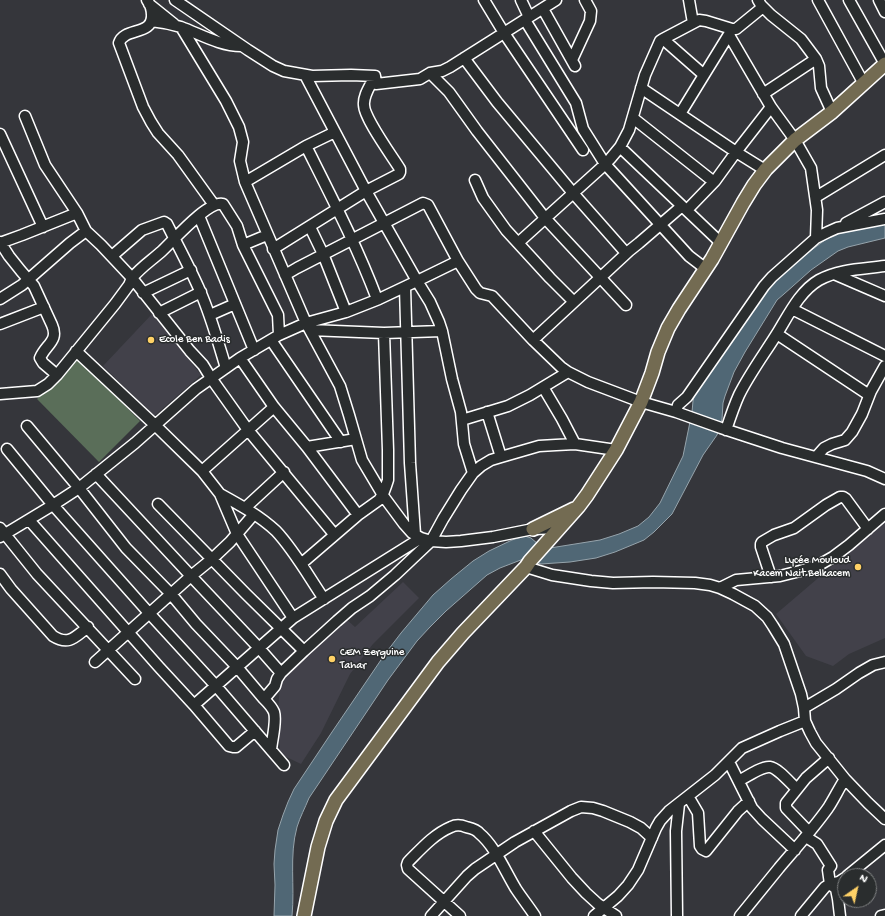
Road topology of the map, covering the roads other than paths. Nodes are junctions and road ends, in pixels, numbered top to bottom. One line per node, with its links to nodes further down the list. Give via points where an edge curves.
1 (175, 0): 21 (street)
2 (484, 0): 19 (street)
3 (521, 0): 14 (street)
4 (556, 0): 12 (street)
5 (585, 0): 12 (street, via 591,11 590,21 574,63)
6 (689, 0): 16 (street)
7 (818, 0): 29 (street)
8 (849, 0): 24 (street)
9 (879, 0): 13 (street)
10 (148, 2): 15 (street, via 152,13); 17 (street)
11 (761, 3): 18 (street, via 740,27); 23 (street, via 777,21 801,40)
12 (544, 5): 14 (street)
13 (885, 12)
14 (527, 19): 19 (street); 45 (street, via 576,103 583,130)
15 (151, 21): 17 (street); 54 (street, via 141,30 123,36 119,44 151,122)
16 (693, 23): 18 (street, via 701,20); 20 (street)
17 (179, 26): 21 (street, via 222,43); 48 (street, via 226,101 239,128 243,142 240,162)
18 (730, 32): 27 (street); 31 (street)
19 (504, 33): 22 (street); 42 (street)
20 (662, 39): 27 (street); 30 (street)
21 (243, 46): 26 (street, via 284,71)
22 (464, 58): 25 (street, via 442,72); 51 (street)
23 (816, 59): 31 (street); 33 (street, via 821,88)
24 (885, 64): 29 (main road)
25 (430, 73): 28 (street, via 420,79 376,84); 59 (street, via 449,92)
26 (305, 75): 28 (street); 37 (street)
27 (704, 75): 34 (street)
28 (375, 76): 50 (street, via 365,97 364,110 400,172)
29 (864, 84): 33 (main road)
30 (641, 88): 34 (street); 36 (street)
31 (763, 94): 32 (street)
32 (771, 107): 39 (street); 43 (street)
33 (832, 112): 39 (main road)
34 (680, 114): 43 (street)
35 (25, 116): 57 (street, via 45,165)
36 (633, 118): 41 (street); 49 (street)
37 (335, 132): 40 (street); 50 (street)
38 (0, 134): 63 (street)
39 (795, 140): 46 (main road); 52 (street, via 811,168)
40 (306, 146): 48 (street); 56 (street)
41 (620, 147): 45 (street); 55 (street)
42 (583, 150)
43 (736, 152): 46 (street); 49 (street)
44 (885, 155): 52 (street)
45 (605, 164): 51 (street); 62 (street)
46 (765, 170): 73 (main road, via 743,202)
47 (475, 180): 72 (street, via 483,198)
48 (245, 182): 67 (street)
49 (714, 182): 55 (street)
50 (366, 191): 56 (street); 61 (street)
51 (573, 193): 59 (street); 76 (street)
52 (816, 197): 69 (street)
53 (885, 202): 65 (street)
54 (214, 205): 58 (street); 74 (street, via 220,203 224,206 237,226)
55 (684, 208): 62 (street); 73 (street)
56 (337, 209): 64 (street); 70 (street)
57 (77, 213): 63 (street); 66 (street)
58 (199, 216): 68 (street); 96 (street)
59 (545, 218): 72 (street); 86 (street)
60 (885, 219): 65 (street)
61 (384, 223): 70 (street); 79 (street, via 427,204); 88 (street)
62 (660, 225): 76 (street); 81 (street, via 689,256)
63 (43, 227): 71 (street)
64 (310, 227): 75 (street); 77 (street)
65 (837, 228): 69 (street)
66 (86, 231): 78 (street); 87 (street)
67 (267, 235): 74 (street); 75 (street)
68 (174, 238): 78 (street, via 164,222 151,225); 82 (street); 85 (street)
69 (816, 238): 126 (street, via 764,286 687,397 678,405)
70 (352, 240): 77 (street); 94 (street)
71 (0, 242): 87 (street)
72 (518, 243): 95 (street)
73 (721, 243): 81 (main road)
74 (243, 245): 109 (street, via 278,315)
75 (273, 248): 84 (street)
76 (626, 253): 86 (street)
77 (323, 254): 84 (street); 100 (street)
78 (112, 256): 85 (street)
79 (458, 261): 88 (street); 110 (street, via 476,289 492,296)
80 (885, 266): 83 (street)
81 (706, 269): 123 (main road, via 668,328)
82 (191, 270): 90 (street); 91 (street)
83 (833, 274): 92 (street); 99 (street, via 818,281)
84 (285, 275): 104 (street)
85 (132, 278): 91 (street); 112 (street, via 115,304)
86 (600, 278): 95 (street); 97 (street)
87 (28, 279): 93 (street); 98 (street)
88 (417, 282): 89 (street); 105 (street, via 430,302)
89 (405, 287): 94 (street); 106 (street)
90 (201, 292): 101 (street); 102 (street)
91 (143, 293): 101 (street)
92 (885, 296)
93 (0, 299)
94 (377, 299): 100 (street)
95 (574, 302): 110 (street)
96 (235, 304): 102 (street); 111 (street)
97 (626, 305)
98 (44, 307): 103 (street); 118 (street, via 54,337 40,358)
99 (792, 309): 108 (street); 113 (street)
100 (346, 312): 104 (street)
101 (159, 313): 119 (street)
102 (210, 315): 116 (street)
103 (0, 324)
104 (308, 327): 107 (street); 109 (street); 132 (street, via 340,386)
105 (442, 331): 106 (street); 127 (street)
106 (406, 332): 107 (street); 161 (street, via 410,463)
107 (384, 333): 147 (street, via 388,480)
108 (777, 334): 122 (street); 130 (street, via 751,374)
109 (275, 338): 111 (street); 133 (street)
110 (534, 340): 117 (street)
111 (254, 350): 114 (street)
112 (76, 351): 118 (street); 128 (street)
113 (885, 356)
114 (240, 358): 116 (street); 124 (street)
115 (885, 366): 122 (street)
116 (226, 368): 119 (street)
117 (568, 372): 120 (street); 123 (street)
118 (57, 375): 121 (street, via 37,391)
119 (211, 378): 128 (street); 131 (street)
120 (543, 387): 125 (street, via 508,406); 134 (street)
121 (0, 394)
122 (869, 395): 139 (street, via 862,414 849,436 824,448)
123 (641, 402): 126 (street); 137 (main road)
124 (274, 407): 131 (street); 135 (street)
125 (487, 412): 127 (street); 138 (street)
126 (684, 415): 130 (street)
127 (462, 420): 142 (street, via 464,444)
128 (155, 425): 140 (street); 143 (street)
129 (27, 426): 145 (street)
130 (723, 429): 139 (street)
131 (248, 430): 140 (street); 141 (street)
132 (356, 439): 133 (street); 147 (street, via 362,460)
133 (341, 442): 135 (street)
134 (575, 444): 137 (street); 138 (street, via 534,447)
135 (307, 447): 153 (street)
136 (7, 449): 149 (street)
137 (616, 450): 150 (main road)
138 (501, 457): 142 (street, via 491,460)
139 (816, 457): 144 (street)
140 (202, 471): 146 (street)
141 (284, 472): 151 (street); 160 (street)
142 (473, 473): 161 (street, via 443,519)
143 (96, 474): 145 (street); 167 (street)
144 (885, 478)
145 (78, 488): 149 (street); 170 (street, via 126,548)
146 (220, 494): 151 (street); 159 (street)
147 (383, 494): 153 (street); 161 (street, via 404,524)
148 (158, 504): 163 (street)
149 (53, 505): 154 (street); 172 (street)
150 (578, 507): 155 (main road); 156 (main road)
151 (249, 511): 159 (street); 164 (street, via 275,530)
152 (885, 514): 157 (street)
153 (358, 515): 160 (street)
154 (29, 520): 158 (street); 176 (street)
155 (560, 528): 156 (street); 162 (main road)
156 (530, 529): 161 (street, via 461,542); 162 (street)
157 (868, 529): 168 (street, via 819,565); 168 (street, via 846,499 840,498 794,528 762,542 761,547)
158 (2, 533): 174 (street)
159 (237, 534): 163 (street); 173 (street)
160 (334, 534): 164 (street)
161 (422, 538): 171 (street); 179 (street, via 395,575 352,608)
162 (545, 544): 165 (main road)
163 (212, 559): 167 (street); 175 (street)
164 (301, 564): 171 (street)
165 (528, 564): 169 (street, via 552,575 591,581 695,583); 214 (main road, via 438,662 336,800 318,847)
166 (0, 574): 174 (street, via 53,636 60,640 71,640)
167 (191, 576): 170 (street); 177 (street)
168 (771, 577): 169 (street, via 736,580)
169 (720, 588): 188 (street, via 754,606 773,626 784,644)
170 (171, 594): 172 (street); 182 (street)
171 (324, 599): 173 (street)
172 (149, 613): 176 (street); 185 (street)
173 (293, 618): 175 (street)
174 (88, 627): 178 (street)
175 (282, 628): 177 (street); 179 (street)
176 (128, 632): 178 (street); 187 (street)
177 (259, 648): 182 (street); 183 (street)
178 (108, 650): 180 (street); 184 (street)
179 (304, 651): 183 (street)
180 (95, 662)
181 (885, 662): 188 (street, via 873,665)
182 (237, 667): 185 (street); 186 (street)
183 (281, 673): 186 (street, via 275,686)
184 (135, 679)
185 (216, 686): 187 (street); 190 (street)
186 (264, 699): 191 (street, via 272,708 275,719)
187 (194, 705): 190 (street, via 229,746 236,747)
188 (804, 708): 189 (street)
189 (805, 721): 192 (street, via 816,743); 193 (street, via 742,748)
190 (255, 731): 191 (street)
191 (271, 750): 194 (street)
192 (829, 758): 195 (street); 197 (street)
193 (729, 762): 196 (street); 198 (street)
194 (284, 765)
195 (845, 779): 201 (street); 203 (street, via 828,809)
196 (739, 781): 197 (street, via 770,767); 199 (street)
197 (797, 789): 203 (street, via 786,803 786,808)
198 (688, 796): 199 (street, via 698,813 700,846 706,851); 200 (street)
199 (749, 801): 206 (street, via 762,819)
200 (679, 804): 204 (street, via 660,821); 220 (street, via 676,831)
201 (885, 819)
202 (534, 831): 204 (street, via 581,807 593,808 630,822); 207 (street); 212 (street, via 572,878)
203 (808, 834): 206 (street); 210 (street, via 818,844 831,866 828,870)
204 (652, 838): 212 (street, via 634,877 618,896)
205 (885, 845): 208 (street)
206 (795, 850): 221 (street)
207 (496, 854): 211 (street, via 467,876); 211 (street, via 480,833 462,826 450,827 431,840 408,862 407,867); 217 (street)
208 (857, 868)
209 (837, 882): 210 (street)
210 (830, 884): 222 (street); 223 (street, via 836,889)
211 (444, 902): 215 (street); 216 (street)
212 (604, 907): 218 (street); 219 (street)
213 (885, 915): 224 (street)
214 (304, 916)
215 (431, 916)
216 (460, 916)
217 (535, 916)
218 (594, 916)
219 (616, 916)
220 (677, 916)
221 (740, 916)
222 (801, 916)
223 (840, 916)
224 (881, 916)

